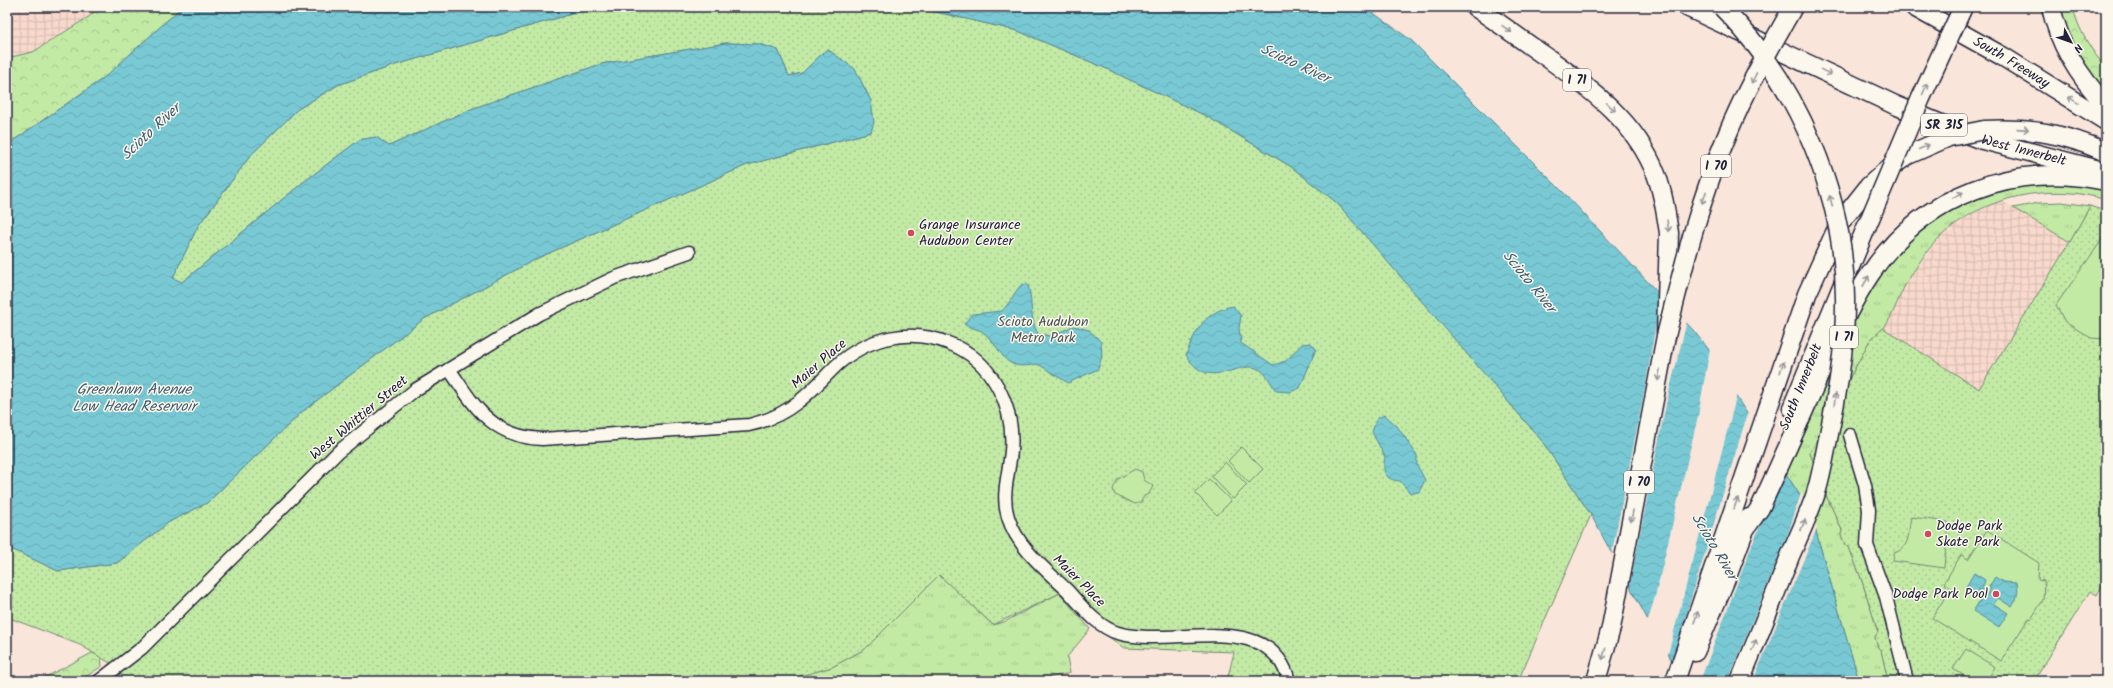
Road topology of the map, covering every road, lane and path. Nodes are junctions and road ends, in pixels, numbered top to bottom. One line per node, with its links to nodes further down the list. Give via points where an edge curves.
1 (1475, 7): 14 (highway, I 71, one-way to 14, bridge, via 1603,100 1638,140 1656,174 1669,233)
2 (1687, 7): 11 (highway, West Innerbelt / SR 315, one-way to 11, via 1882,99 1946,126 1979,138)
3 (1722, 7): 23 (highway, I 71, one-way to 3, bridge, via 1815,495 1833,413 1843,345 1845,305 1844,275 1835,219 1821,168 1810,140 1774,71)
4 (1793, 7): 14 (highway, I 70, one-way to 14, bridge, via 1755,74 1727,134 1700,210)
5 (1914, 7): 9 (highway, South Freeway, one-way to 5, via 2002,56)
6 (1963, 7): 17 (highway, South Innerbelt, one-way to 6, bridge, via 1753,503 1866,228)
7 (2051, 7): 8 (highway, via 2062,43 2069,56)
8 (2106, 105)
9 (2106, 121)
10 (2106, 152): 21 (highway, one-way to 10, bridge, via 1807,294 1840,224 1869,186 1908,155 1948,137 1984,130 2041,131)
11 (2106, 172)
12 (2106, 181): 17 (highway, one-way to 12, via 1760,508 1851,308 1871,273 1894,242 1942,203 1964,192 2005,180 2062,175)
13 (689, 252): 15 (street, West Whittier Street, via 614,278 557,305 495,339)
14 (1666, 336): 20 (highway, I 70, one-way to 20, via 1611,628)
15 (449, 369): 18 (street, West Whittier Street, via 388,410 338,452 142,648); 19 (street, Maier Place, via 489,421 507,432 530,438 542,438 749,425 773,418 787,410 846,357 870,343 896,336 921,336 950,343 964,351 992,376 1005,400 1012,439 1005,504 1008,518 1018,539 1078,601 1108,629 1130,636 1233,635 1252,638 1273,652 1284,666)
16 (1850, 435): 24 (street, via 1865,485 1869,510 1867,545 1886,597)
17 (1745, 529): 22 (highway, South Innerbelt)
18 (98, 681)
19 (1289, 681)
20 (1596, 681)
21 (1675, 681)
22 (1684, 681)
23 (1740, 681)
24 (1906, 681)

